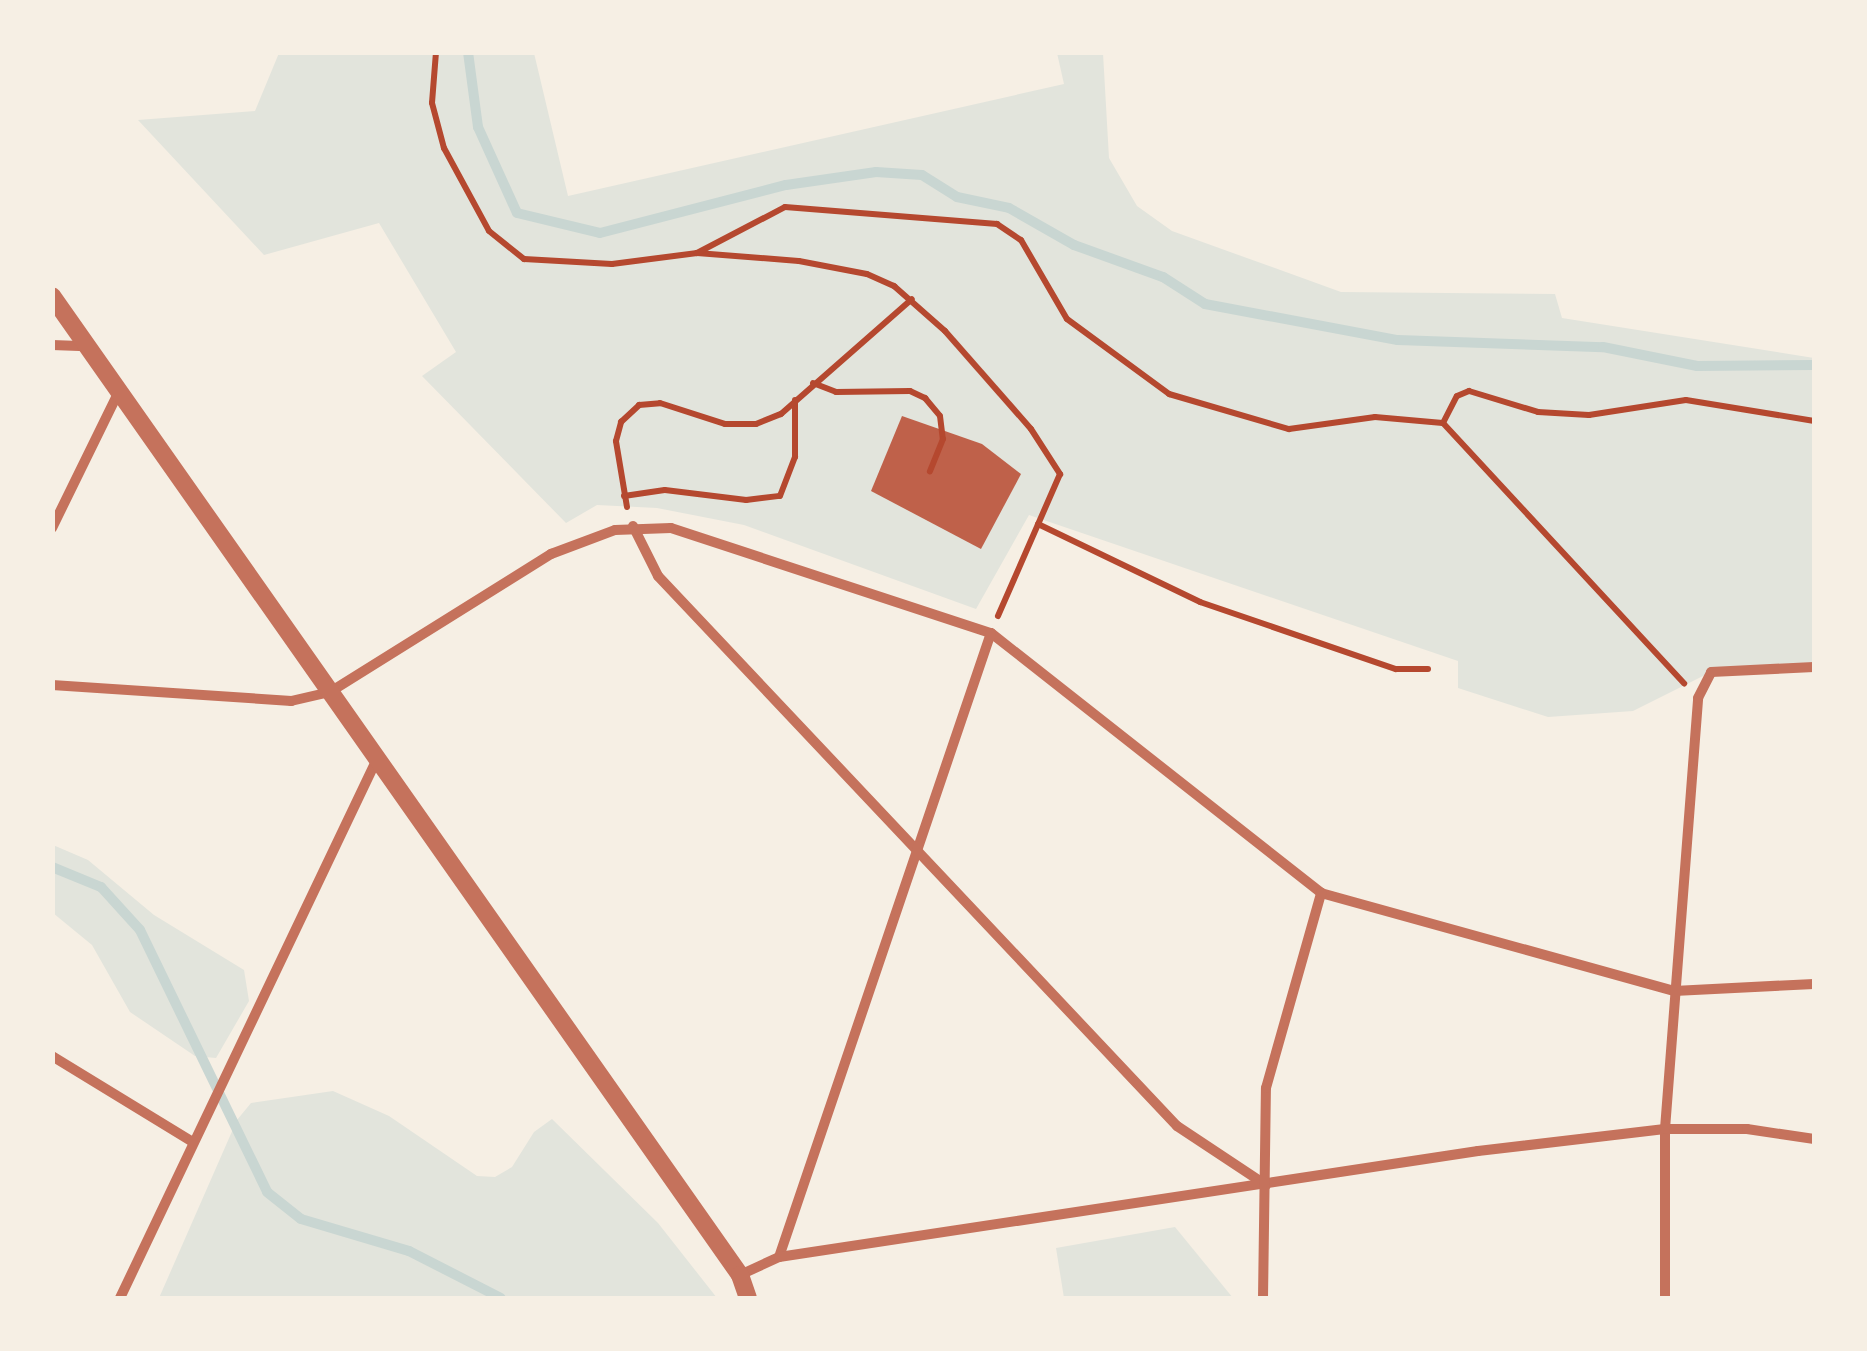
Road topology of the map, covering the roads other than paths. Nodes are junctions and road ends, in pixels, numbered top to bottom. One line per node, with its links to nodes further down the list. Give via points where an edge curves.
1 (52, 296): 3 (street)
2 (52, 345): 3 (street)
3 (88, 346): 4 (street)
4 (119, 390): 6 (street); 10 (street)
5 (633, 526): 7 (street, via 703,537); 10 (street, via 551,554); 12 (street, via 658,576)
6 (52, 528)
7 (991, 633): 12 (street); 13 (street)
8 (1814, 667): 15 (street, via 1711,672 1698,698)
9 (52, 685): 10 (street, via 292,701)
10 (330, 692): 11 (street)
11 (377, 759): 19 (street); 22 (street)
12 (917, 851): 20 (street, via 1178,1126); 21 (street)
13 (1321, 892): 15 (street); 20 (street, via 1266,1088)
14 (1814, 984): 15 (street)
15 (1674, 991): 17 (street)
16 (52, 1056): 19 (street)
17 (1665, 1129): 18 (street, via 1746,1129); 20 (street); 26 (street)
18 (1814, 1139)
19 (191, 1141): 23 (street)
20 (1267, 1186): 21 (street, via 1172,1193); 25 (street)
21 (780, 1257): 22 (street)
22 (740, 1275): 24 (street)
23 (120, 1298)
24 (748, 1298)
25 (1263, 1298)
26 (1665, 1298)

